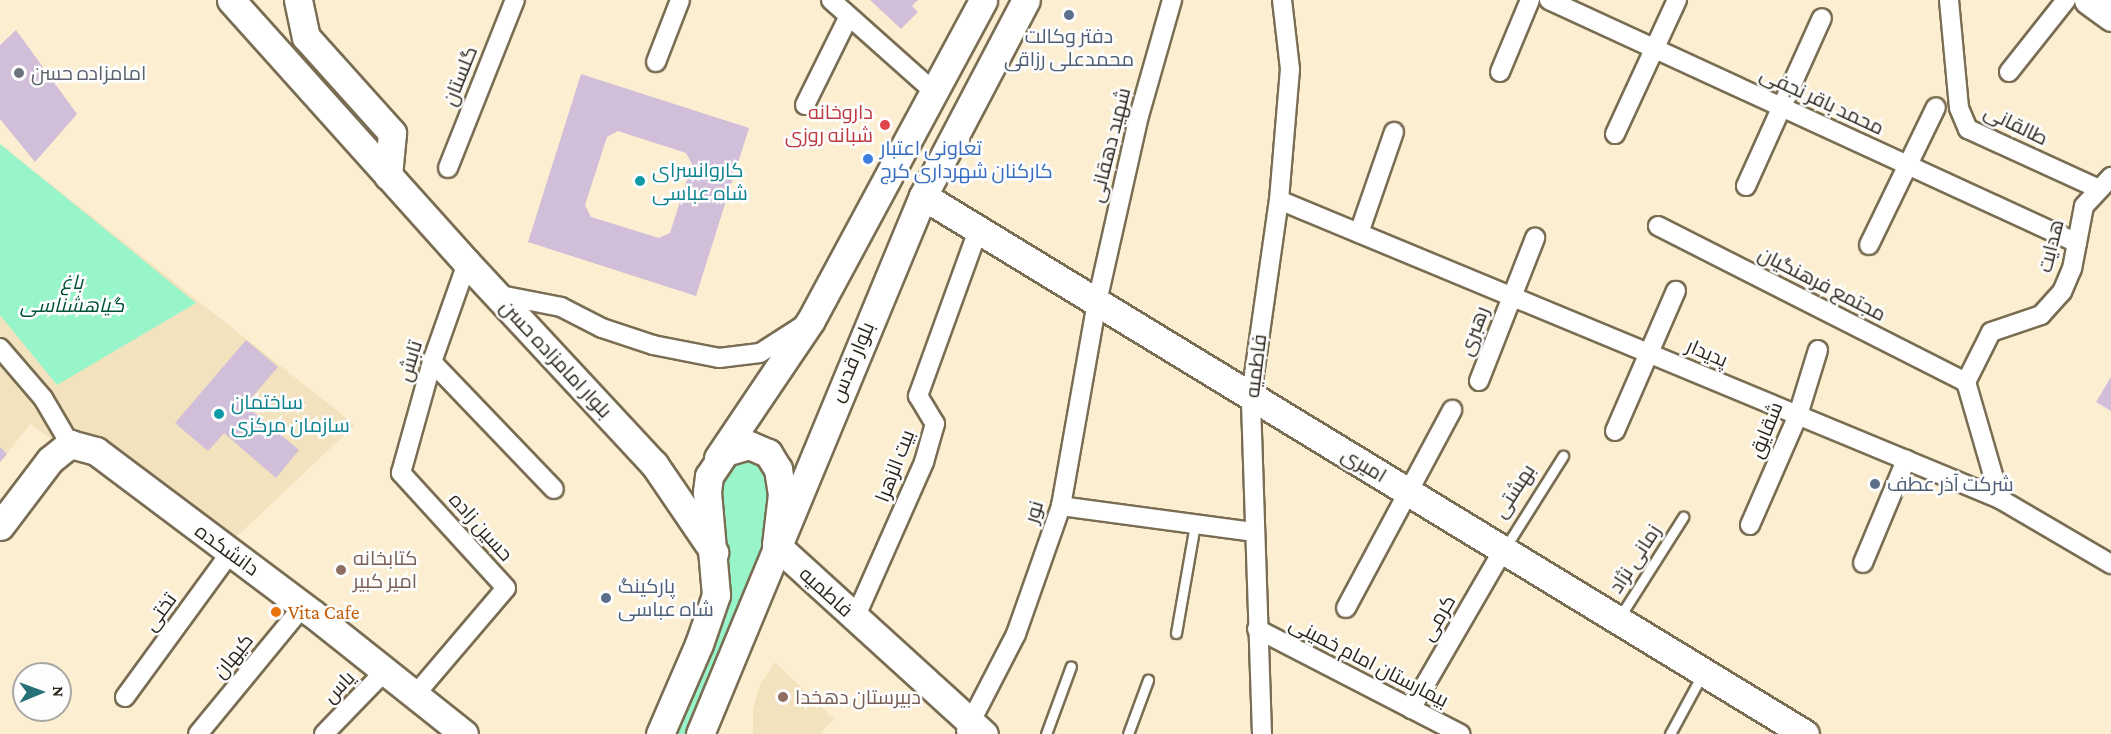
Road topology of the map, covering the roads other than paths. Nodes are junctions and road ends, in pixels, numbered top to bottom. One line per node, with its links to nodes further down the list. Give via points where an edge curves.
1 (231, 0): 31 (main road, بلوار امامزاده حسن)
2 (298, 0): 31 (main road, via 306,37 392,133)
3 (515, 0): 30 (street, گلستان)
4 (680, 0): 20 (street)
5 (831, 0): 16 (street)
6 (983, 0): 23 (main road)
7 (1026, 0): 34 (main road, بلوار قدس)
8 (1172, 0): 46 (street, شهید دهقانی, via 1139,116)
9 (1282, 0): 35 (street, فاطمیه, via 1290,69)
10 (1530, 0): 21 (street)
11 (1550, 0): 19 (street, محمد باقر نجفی)
12 (1677, 0): 19 (street)
13 (1949, 0): 32 (street, طالقانی, via 1959,108 1968,129)
14 (2066, 0): 22 (street)
15 (2088, 0): 17 (main road)
16 (849, 16): 23 (street); 24 (street)
17 (2111, 17)
18 (1822, 18): 26 (street)
19 (1655, 48): 26 (street, محمد باقر نجفی); 28 (street)
20 (656, 62)
21 (1500, 72)
22 (2009, 72)
23 (933, 91): 47 (main road)
24 (805, 105)
25 (1936, 107): 29 (street)
26 (1783, 108): 29 (street, محمد باقر نجفی); 33 (street)
27 (1394, 132): 38 (street)
28 (1615, 134)
29 (1909, 166): 40 (street, محمد باقر نجفی); 41 (street)
30 (448, 168)
31 (388, 176): 42 (main road, بلوار امامزاده حسن)
32 (2104, 183): 40 (street, هدایت, via 2084,206)
33 (1746, 186)
34 (923, 196): 37 (main road, امیری); 72 (main road, بلوار قدس)
35 (1279, 200): 38 (street, پدیدار); 54 (street, فاطمیه)
36 (1658, 226): 53 (street, مجتمع فرهنگیان)
37 (978, 230): 46 (main road, امیری); 80 (street, بیت الزهرا, via 918,396 935,424 924,462)
38 (1359, 233): 45 (street, پدیدار)
39 (1535, 238): 45 (street, رهبری)
40 (2077, 243): 53 (street, هدایت, via 2062,292 2041,315 1991,332)
41 (1869, 245)
42 (467, 263): 44 (main road, بلوار امامزاده حسن); 51 (street, تابش)
43 (1676, 291): 50 (street)
44 (495, 294): 47 (street, via 561,307 602,328 653,345 719,358 760,353); 74 (main road, بلوار امامزاده حسن, via 654,464)
45 (1511, 296): 50 (street, پدیدار); 52 (street, رهبری)
46 (1097, 302): 54 (main road, امیری); 66 (street, نور)
47 (811, 320): 61 (main road)
48 (0, 348): 58 (street, via 42,398)
49 (1818, 350): 56 (street, شقایق)
50 (1649, 354): 56 (street, پدیدار); 57 (street)
51 (432, 362): 62 (street, تابش); 63 (street)
52 (1479, 381)
53 (1966, 382): 65 (street)
54 (1251, 396): 64 (main road, امیری); 71 (street, فاطمیه)
55 (1452, 410): 64 (street)
56 (1798, 415): 60 (street, پدیدار); 69 (street, شقایق)
57 (1615, 431)
58 (70, 444): 70 (main road, via 50,460); 75 (main road, دانشکده, via 96,452)
59 (1563, 456): 73 (lane, بهشتی)
60 (1906, 460): 65 (street, پدیدار); 76 (street)
61 (715, 463): 72 (main road, via 724,452 743,445 756,446 775,461 782,494); 74 (main road, via 707,492)
62 (401, 473): 88 (street, حسین زاده, via 506,588)
63 (554, 489)
64 (1406, 490): 73 (main road, امیری); 79 (street)
65 (2000, 499): 77 (street, پدیدار)
66 (1061, 506): 68 (street); 91 (street, نور, via 1016,634)
67 (1683, 517): 81 (lane, زمانی نژاد)
68 (1195, 524): 71 (street); 83 (lane)
69 (1750, 525)
70 (0, 526)
71 (1253, 532): 82 (street, فاطمیه)
72 (776, 545): 80 (main road, فاطمیه); 96 (main road, بلوار قدس)
73 (1503, 550): 81 (main road, امیری); 90 (street, کرمی)
74 (714, 552): 95 (main road, via 716,595)
75 (230, 553): 78 (main road, دانشکده); 89 (street, تختی)
76 (1863, 563)
77 (2111, 564)
78 (303, 606): 85 (main road, دانشکده); 92 (street, کیهان)
79 (1346, 608)
80 (855, 618): 91 (main road, فاطمیه)
81 (1618, 620): 86 (main road, امیری)
82 (1257, 629): 90 (street, بیمارستان امام خمینی); 99 (street, فاطمیه)
83 (1176, 633)
84 (1071, 666): 97 (lane)
85 (385, 671): 88 (main road, دانشکده); 93 (street, یاس)
86 (1704, 672): 101 (lane); 102 (main road, امیری)
87 (1148, 680): 98 (lane)
88 (415, 695): 94 (main road, دانشکده)
89 (125, 697)
90 (1411, 709): 100 (street, بیمارستان امام خمینی)
91 (973, 730)
92 (198, 734)
93 (324, 734)
94 (464, 734)
95 (660, 734)
96 (700, 734)
97 (1046, 734)
98 (1128, 734)
99 (1262, 734)
100 (1460, 734)
101 (1670, 734)
102 (1805, 734)

